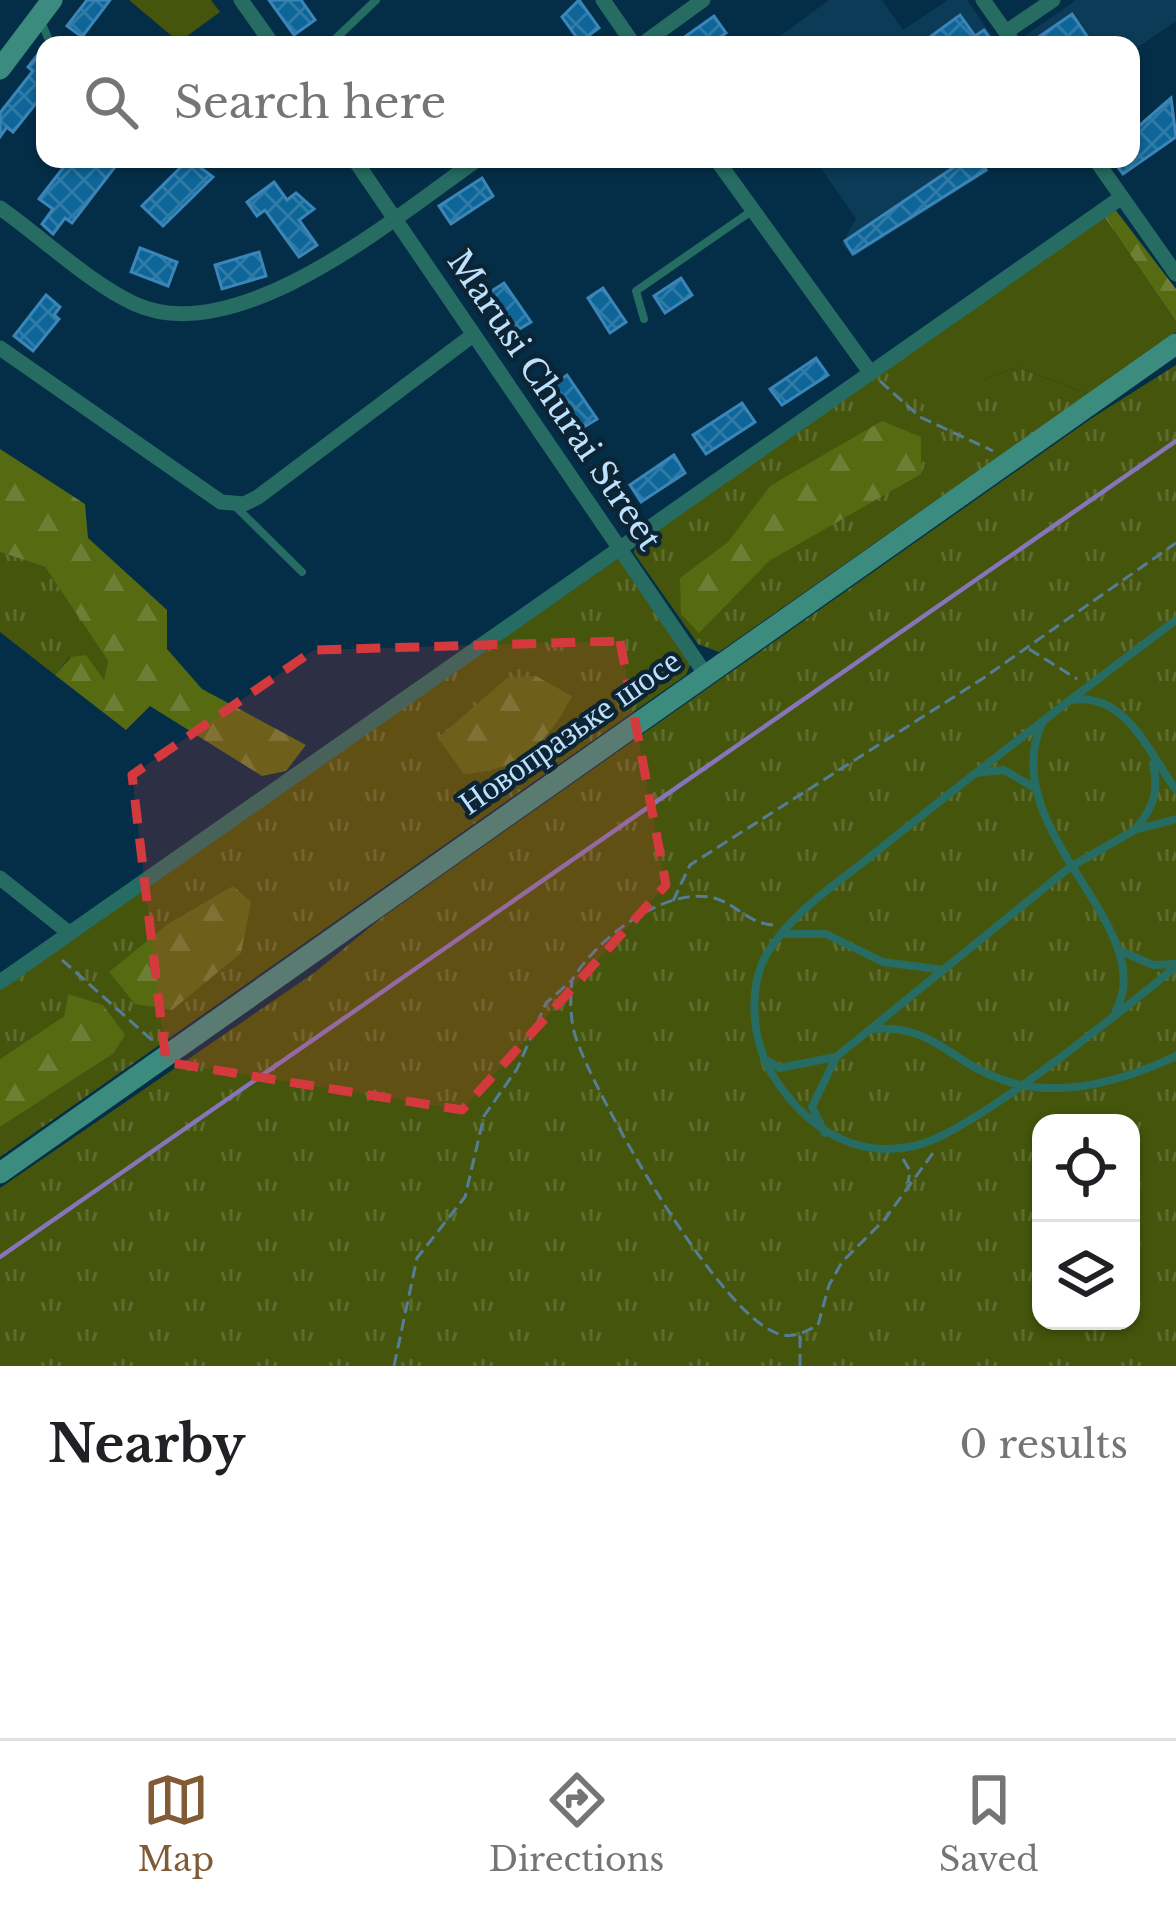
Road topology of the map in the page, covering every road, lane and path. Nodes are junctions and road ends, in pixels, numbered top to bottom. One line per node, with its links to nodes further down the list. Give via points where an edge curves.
1 (242, 0): 8 (street)
2 (376, 0): 9 (lane)
3 (602, 0): 10 (street)
4 (703, 0): 11 (street)
5 (983, 0): 12 (street)
6 (1053, 0): 13 (street)
7 (46, 9): 14 (main road)
8 (267, 36)
9 (338, 36)
10 (631, 36)
11 (651, 36)
12 (1009, 36)
13 (1014, 36)
14 (0, 69)
15 (360, 168): 22 (street, Marusi Churai Street)
16 (465, 168): 22 (street)
17 (723, 168): 21 (street)
18 (1101, 168): 19 (street)
19 (1122, 197): 23 (street); 28 (street)
20 (0, 208): 22 (street, via 134,303 178,314 267,297)
21 (753, 210): 24 (lane, via 636,291); 28 (street)
22 (395, 217): 25 (street, Marusi Churai Street)
23 (1176, 274)
24 (644, 320)
25 (473, 334): 30 (street, via 258,496); 32 (street, Marusi Churai Street)
26 (1176, 344): 29 (main road, Новопразьке шосе)
27 (0, 348): 30 (street)
28 (870, 372): 29 (path, via 920,417); 32 (street)
29 (1015, 457): 36 (main road, Новопразьке шосе)
30 (234, 505): 33 (lane)
31 (1176, 543): 35 (path)
32 (620, 551): 36 (street, Marusi Churai Street); 51 (street)
33 (302, 572)
34 (1176, 620): 37 (lane)
35 (1028, 648): 37 (path); 48 (path, via 690,865)
36 (706, 674): 62 (main road, Новопразьке шосе)
37 (1088, 686): 38 (lane)
38 (1065, 701): 39 (lane); 40 (lane, via 1091,697 1119,709)
39 (1044, 718): 41 (lane); 42 (lane, via 1029,765)
40 (1152, 757): 43 (lane); 45 (lane, via 1151,810)
41 (973, 774): 42 (lane, via 1004,770); 50 (lane)
42 (1035, 788): 46 (lane)
43 (1176, 790)
44 (1176, 819): 45 (lane)
45 (1135, 830): 46 (lane)
46 (1070, 867): 54 (lane); 57 (lane)
47 (0, 878): 51 (street)
48 (672, 903): 49 (path, via 716,898); 58 (path, via 616,928)
49 (752, 923): 50 (path); 55 (path, via 765,937)
50 (789, 924): 52 (lane)
51 (68, 932): 53 (street)
52 (781, 934): 55 (lane); 57 (lane, via 826,934 883,962)
53 (50, 949): 59 (street); 62 (path)
54 (1124, 952): 56 (lane); 60 (lane, via 1124,997)
55 (764, 956): 65 (lane, via 754,1018)
56 (1176, 965): 60 (lane)
57 (944, 970): 61 (lane)
58 (572, 980): 70 (path, via 575,1035 671,1216 763,1327); 71 (path, via 546,1003 517,1070 484,1116 465,1197 417,1258)
59 (0, 982)
60 (1113, 1017): 66 (lane)
61 (870, 1030): 64 (lane); 66 (lane, via 923,1033)
62 (168, 1054): 69 (main road, Новопразьке шосе)
63 (1176, 1056): 66 (lane, via 1102,1085)
64 (836, 1057): 65 (lane, via 780,1068); 68 (lane, via 812,1107)
65 (762, 1058): 68 (lane, via 794,1110)
66 (1019, 1083): 67 (lane)
67 (959, 1125): 68 (lane, via 914,1146 868,1146); 70 (path, via 842,1262 818,1325)
68 (826, 1134)
69 (0, 1173)
70 (801, 1335): 72 (path)
71 (394, 1366)
72 (800, 1366)

